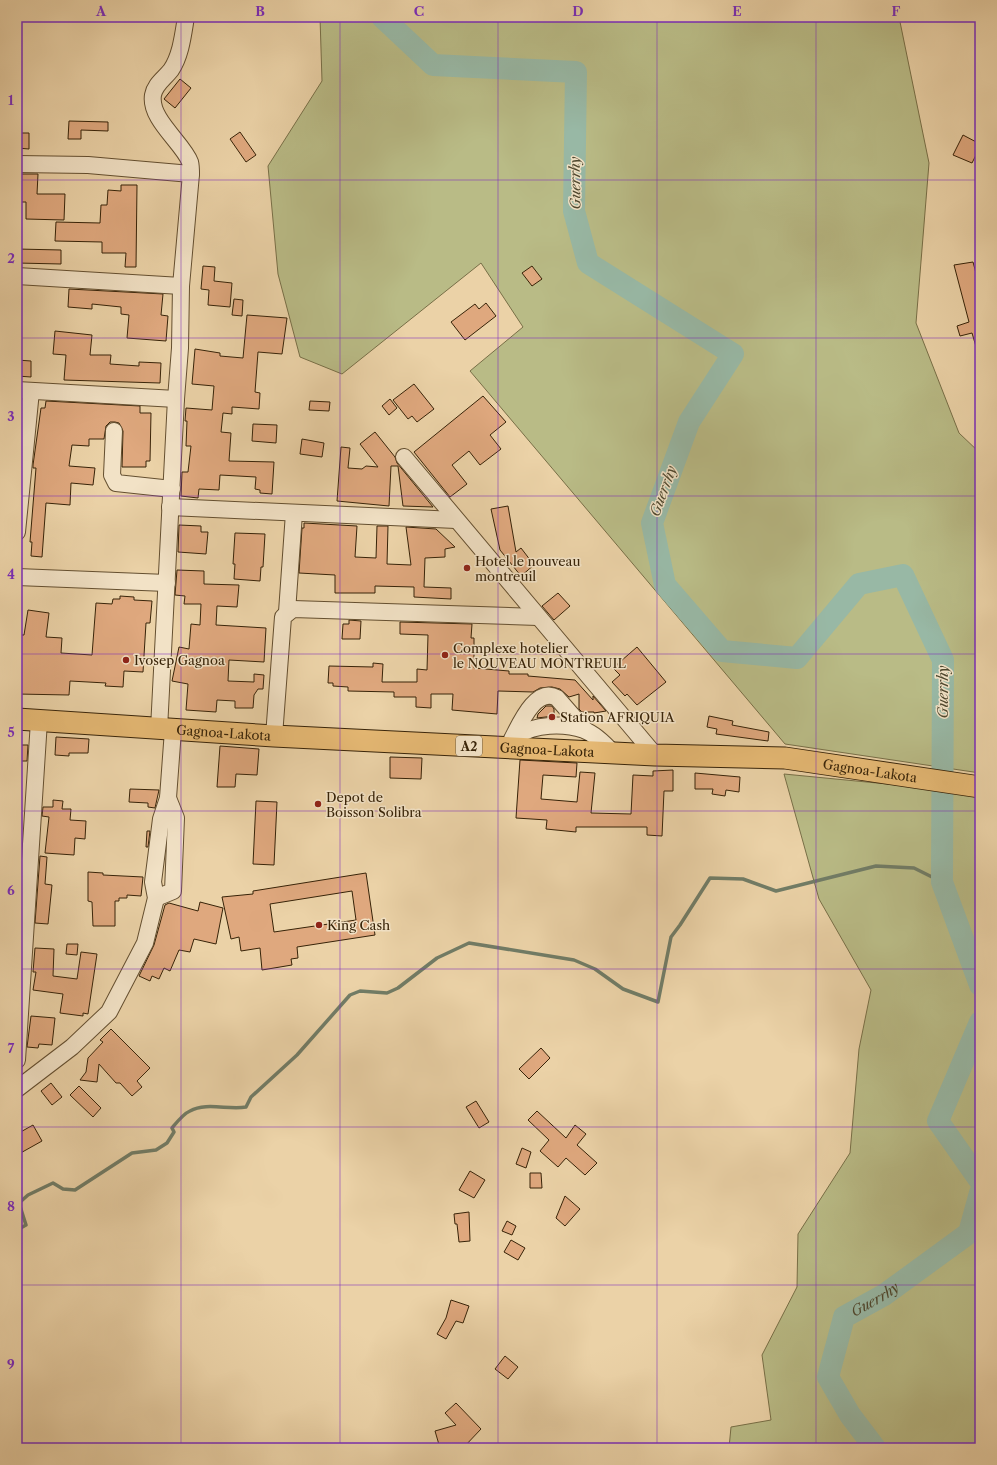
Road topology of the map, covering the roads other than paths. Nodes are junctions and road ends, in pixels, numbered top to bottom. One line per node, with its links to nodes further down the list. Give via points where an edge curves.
1 (186, 17): 3 (street, via 179,53 170,70 157,84 153,96 162,123 190,162)
2 (17, 164): 3 (street, via 88,165)
3 (191, 174): 5 (street)
4 (17, 276): 5 (street)
5 (181, 286): 7 (street)
6 (24, 391): 7 (street); 14 (street)
7 (176, 399): 10 (street)
8 (114, 431): 10 (street, via 112,475 116,483)
9 (404, 457): 13 (street)
10 (172, 489): 11 (street)
11 (170, 507): 12 (street); 16 (street)
12 (294, 513): 13 (street); 17 (street)
13 (456, 520): 18 (street)
14 (17, 532)
15 (17, 577): 16 (street)
16 (167, 584): 21 (street)
17 (287, 612): 18 (street, via 293,609); 23 (street, via 283,617)
18 (538, 617): 26 (street)
19 (17, 719): 20 (main road, Gagnoa-Lakota / A2)
20 (39, 721): 21 (main road, Gagnoa-Lakota / A2); 28 (street)
21 (166, 729): 23 (main road, Gagnoa-Lakota / A2); 29 (street, via 168,798 160,827 153,882 156,898 145,943 109,1012 72,1047)
22 (584, 730): 24 (street, via 562,726 540,727 516,736); 24 (street, via 557,698 552,695 544,696 535,703); 25 (street, via 600,740)
23 (274, 736): 24 (main road, Gagnoa-Lakota / A2)
24 (507, 747): 25 (main road, Gagnoa-Lakota / A2)
25 (613, 753): 26 (main road, Gagnoa-Lakota / A2)
26 (655, 755): 27 (main road, Gagnoa-Lakota / A2, via 785,758)
27 (974, 786)
28 (17, 1060)
29 (17, 1089)

